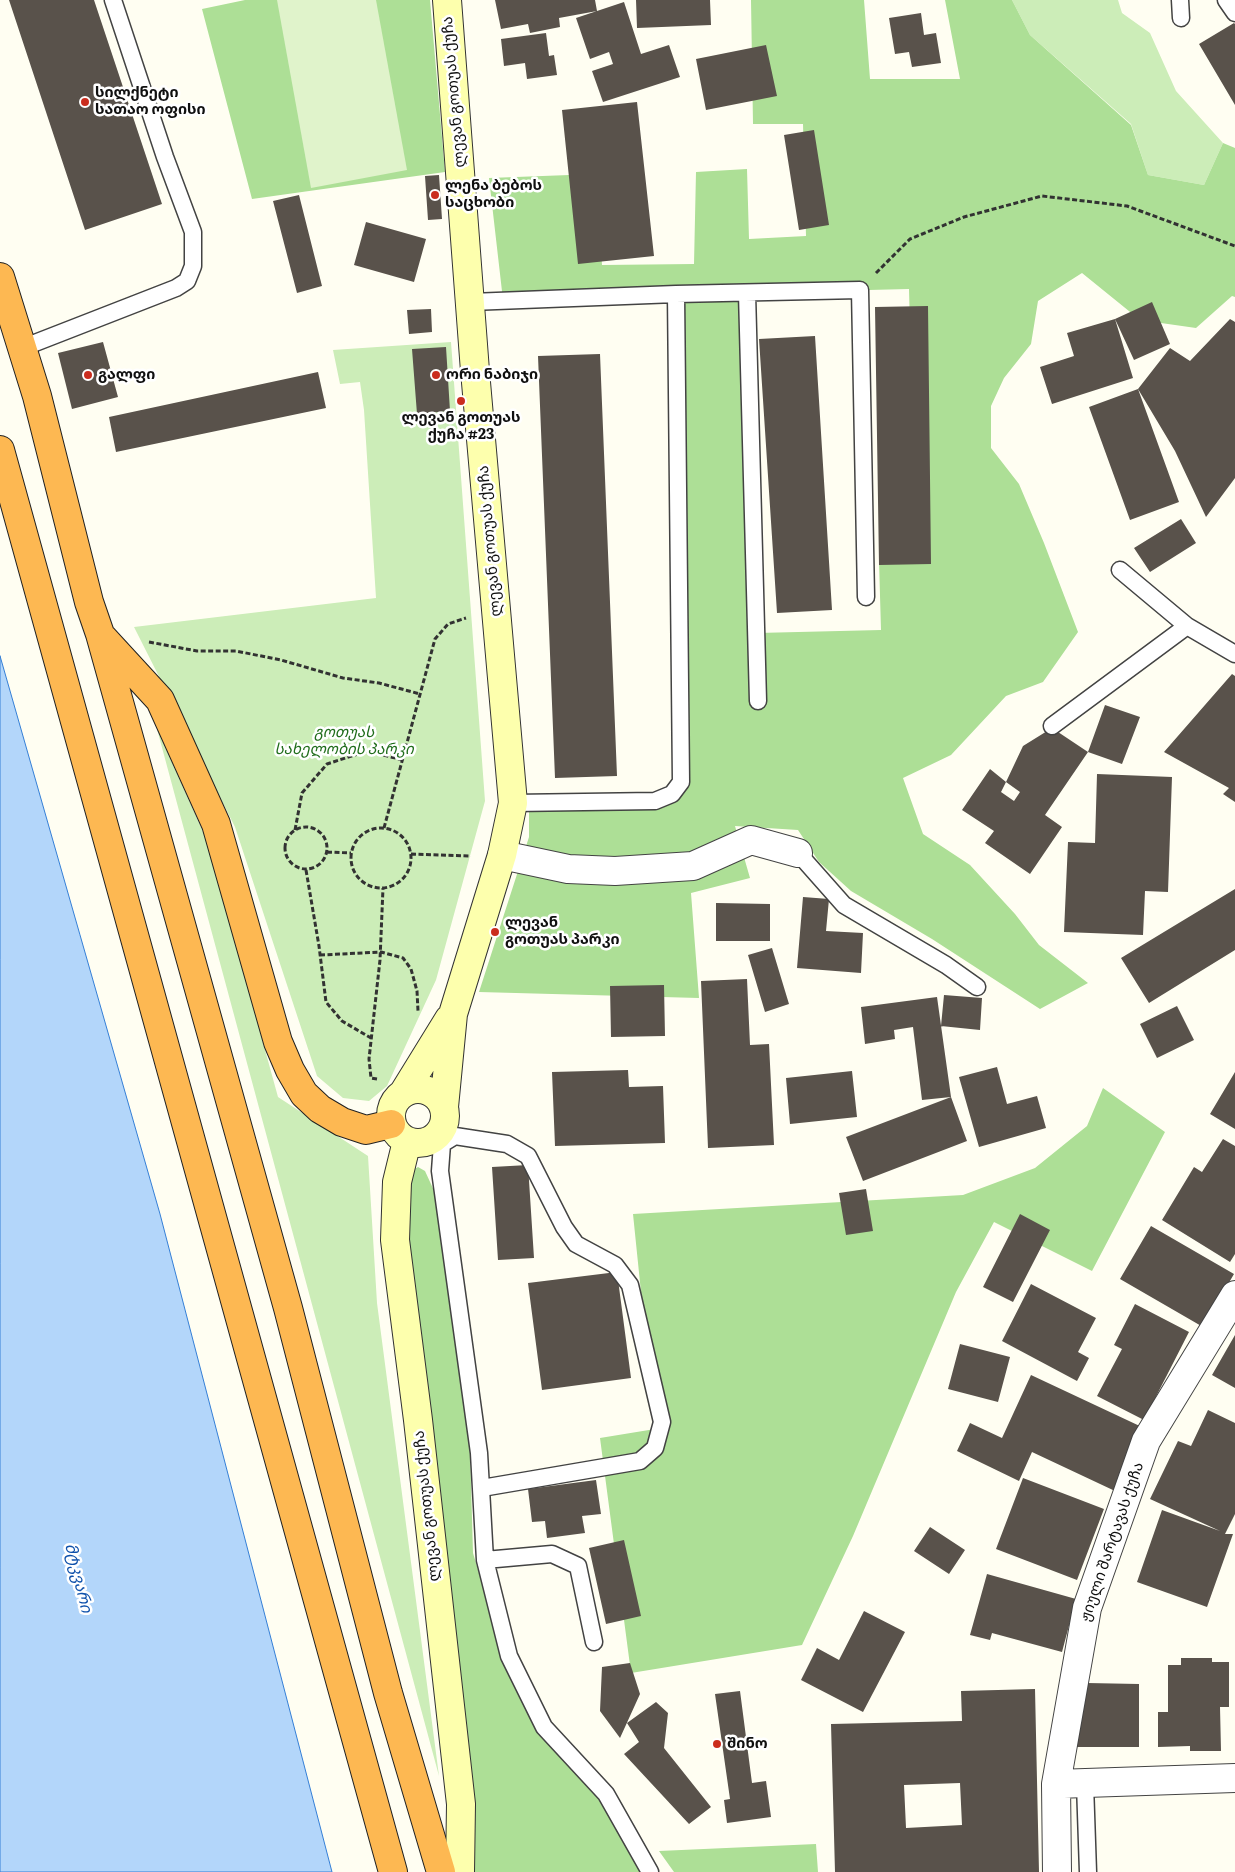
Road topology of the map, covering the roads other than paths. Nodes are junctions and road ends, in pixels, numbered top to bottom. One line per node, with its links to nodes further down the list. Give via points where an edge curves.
1 (113, 0): 11 (lane, via 193,232 192,266 187,281 176,288)
2 (447, 0): 10 (street, ლევან გოთუას ქუჩა)
3 (1180, 0): 6 (lane)
4 (1226, 0): 5 (lane)
5 (1235, 13)
6 (1181, 18)
7 (0, 277): 11 (highway)
8 (747, 293): 9 (lane); 14 (lane, via 860,290); 18 (lane)
9 (676, 294): 10 (lane); 20 (lane, via 681,782 672,794 655,801)
10 (471, 302): 20 (street, ლევან გოთუას ქუჩა)
11 (22, 348): 16 (highway)
12 (0, 450): 35 (highway)
13 (1120, 570): 15 (lane)
14 (866, 597)
15 (1186, 626): 17 (lane); 19 (lane)
16 (100, 634): 27 (highway, via 160,700 212,815 278,1042 304,1094 320,1109 342,1122 366,1130); 36 (highway, via 288,1308 388,1694)
17 (1235, 654)
18 (758, 701)
19 (1052, 726)
20 (513, 803): 22 (street, ლევან გოთუას ქუჩა)
21 (798, 853): 22 (street, via 751,840 692,866 615,871 568,869); 23 (lane, via 844,905)
22 (502, 855): 24 (street, ლევან გოთუას ქუჩა)
23 (977, 987)
24 (453, 1014): 25 (street, ლევან გოთუას ქუჩა); 26 (street, ლევან გოთუას ქუჩა)
25 (394, 1086): 26 (street, via 428,1090 438,1097); 27 (street, via 395,1101 390,1112)
26 (442, 1128): 27 (street, via 432,1140 420,1143); 29 (lane, via 440,1171); 29 (lane, via 455,1136 507,1144 528,1156 576,1244 615,1265 630,1285 662,1422 655,1448 640,1461)
27 (399, 1133): 37 (street, ლევან გოთუას ქუჩა, via 395,1240 461,1804)
28 (1235, 1295): 33 (street, ჟიული შარტავას ქუჩა, via 1146,1441 1086,1608)
29 (482, 1488): 30 (lane)
30 (485, 1560): 31 (lane, via 552,1554 578,1566); 38 (lane, via 509,1656 544,1728 606,1794)
31 (594, 1642)
32 (1235, 1778): 34 (street)
33 (1056, 1784): 34 (street); 39 (street, ჟიული შარტავას ქუჩა)
34 (1085, 1784): 40 (lane)
35 (393, 1872)
36 (441, 1872)
37 (460, 1872)
38 (650, 1872)
39 (1057, 1872)
40 (1088, 1872)

